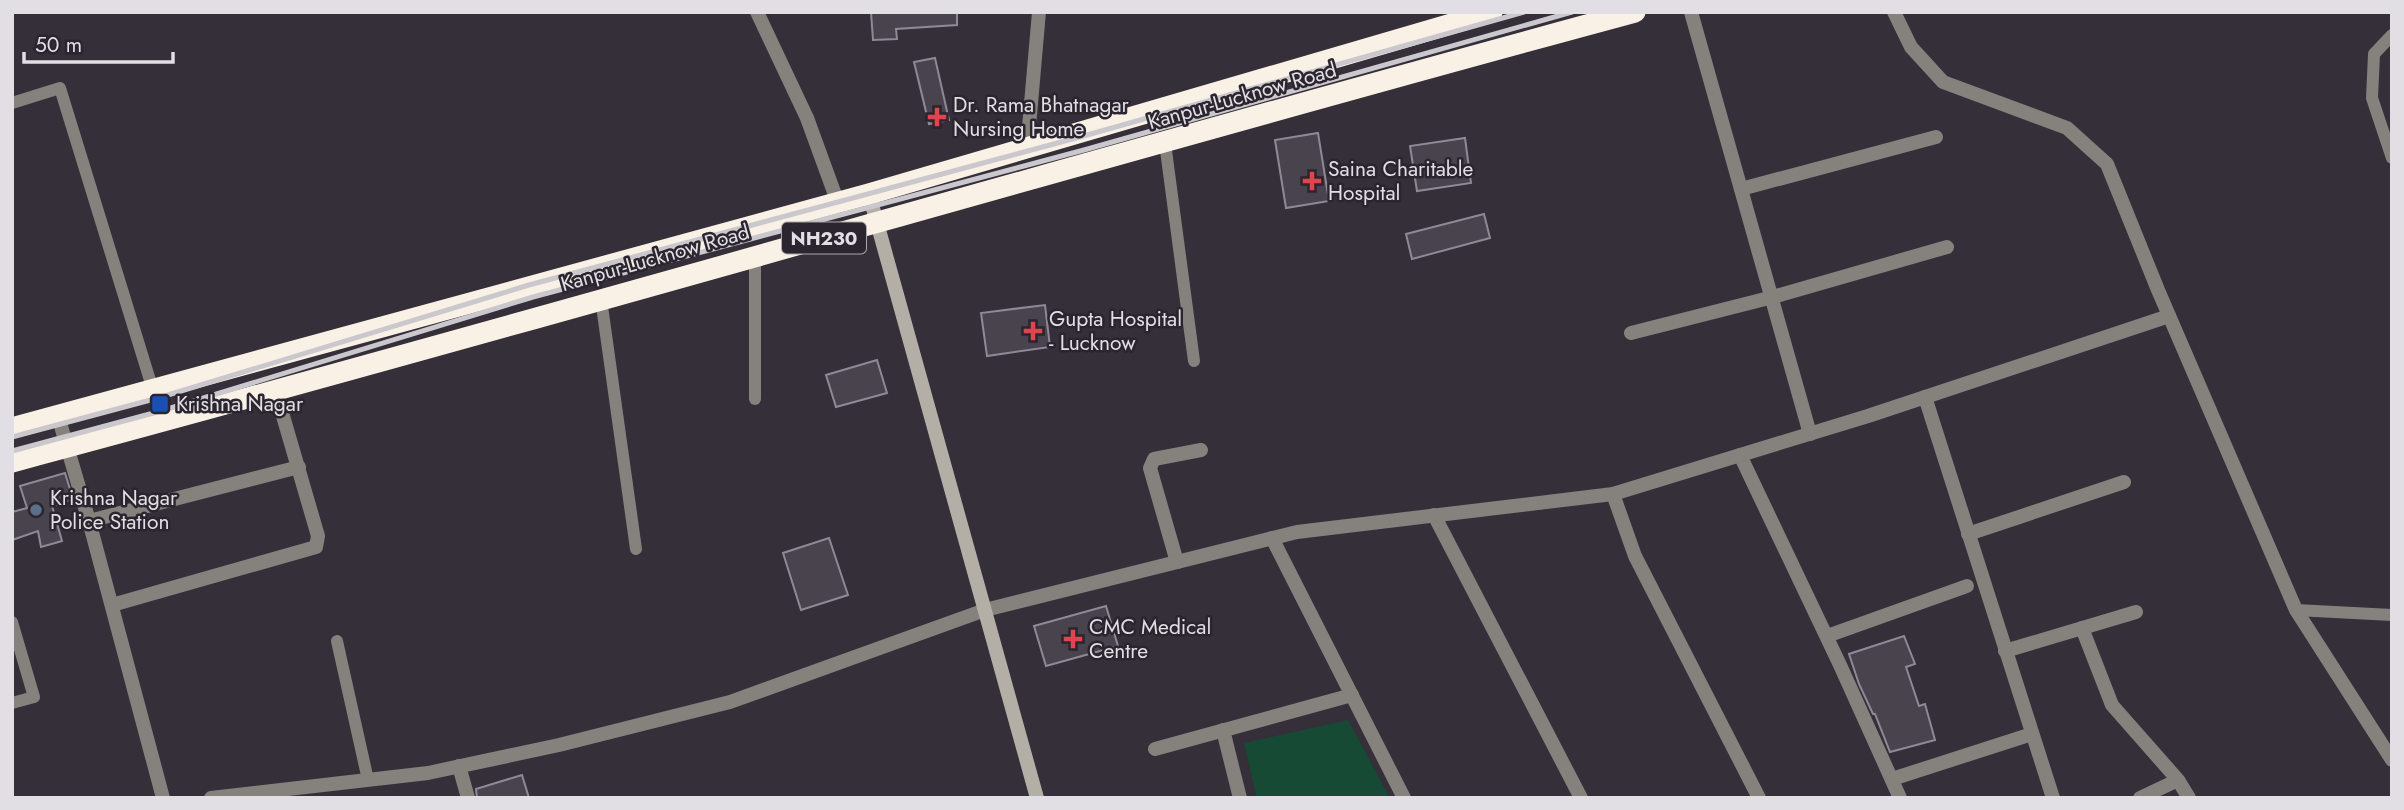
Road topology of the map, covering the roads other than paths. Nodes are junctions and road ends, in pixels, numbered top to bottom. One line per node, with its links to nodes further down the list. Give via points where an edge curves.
1 (757, 12): 15 (street, via 807,118)
2 (1039, 12): 11 (street)
3 (1492, 12): 11 (highway, Kanpur-Lucknow Road / NH230)
4 (1635, 12): 10 (highway, Kanpur-Lucknow Road / NH230)
5 (1690, 12): 13 (street)
6 (1894, 12): 21 (street, via 1911,47 1943,82 2067,128 2107,164)
7 (2392, 35): 12 (lane, via 2374,54 2372,98)
8 (12, 103): 24 (lane, via 60,88)
9 (1936, 137): 13 (street)
10 (1165, 143): 16 (highway, Kanpur-Lucknow Road / NH230); 23 (lane)
11 (1027, 149): 14 (highway, Kanpur-Lucknow Road / NH230)
12 (2392, 158)
13 (1741, 189): 19 (street)
14 (869, 194): 15 (highway, Kanpur-Lucknow Road / NH230); 16 (street)
15 (838, 203): 24 (highway, Kanpur-Lucknow Road / NH230)
16 (878, 224): 18 (highway, Kanpur-Lucknow Road / NH230); 46 (street)
17 (1947, 247): 19 (street)
18 (755, 256): 20 (highway, Kanpur-Lucknow Road / NH230); 27 (lane)
19 (1769, 298): 22 (street); 30 (street)
20 (601, 299): 25 (highway, Kanpur-Lucknow Road / NH230); 42 (lane)
21 (2169, 316): 26 (street); 47 (street)
22 (1631, 334)
23 (1194, 361)
24 (153, 390): 28 (highway, Kanpur-Lucknow Road / NH230)
25 (276, 392): 31 (highway, Kanpur-Lucknow Road / NH230); 35 (street)
26 (1925, 397): 30 (street); 40 (street)
27 (755, 399)
28 (58, 416): 29 (highway, Kanpur-Lucknow Road / NH230); 31 (street)
29 (12, 428)
30 (1810, 434): 33 (street)
31 (68, 447): 34 (highway, Kanpur-Lucknow Road / NH230); 39 (street)
32 (1201, 450): 43 (street, via 1154,459 1150,468)
33 (1740, 455): 37 (street); 52 (street)
34 (12, 461)
35 (299, 467): 39 (street); 45 (street, via 318,536 316,547)
36 (2124, 482): 40 (street)
37 (1613, 494): 38 (street); 72 (street, via 1635,556)
38 (1434, 515): 41 (street); 71 (street)
39 (89, 521): 45 (street)
40 (1968, 534): 54 (street)
41 (1272, 538): 43 (street); 55 (street)
42 (636, 549)
43 (1177, 562): 46 (street)
44 (1967, 586): 52 (street)
45 (112, 605): 65 (street)
46 (985, 610): 61 (street, via 730,702); 68 (street)
47 (2296, 610): 49 (lane); 60 (street)
48 (2136, 612): 51 (street)
49 (2392, 615)
50 (12, 622): 56 (lane, via 34,697)
51 (2082, 628): 54 (street); 64 (street, via 2112,705)
52 (1827, 636): 62 (street)
53 (337, 641): 63 (lane)
54 (2005, 651): 58 (street)
55 (1352, 695): 57 (street); 70 (street)
56 (12, 703)
57 (1223, 730): 59 (street); 69 (street)
58 (2032, 734): 62 (street); 74 (street)
59 (1155, 749)
60 (2392, 760)
61 (459, 766): 63 (street); 67 (street)
62 (1892, 779): 73 (street)
63 (368, 780): 66 (street)
64 (2178, 780): 75 (street); 76 (street)
65 (163, 798)
66 (211, 798)
67 (468, 798)
68 (1037, 798)
69 (1240, 798)
70 (1404, 798)
71 (1581, 798)
72 (1759, 798)
73 (1900, 798)
74 (2053, 798)
75 (2140, 798)
76 (2189, 798)

